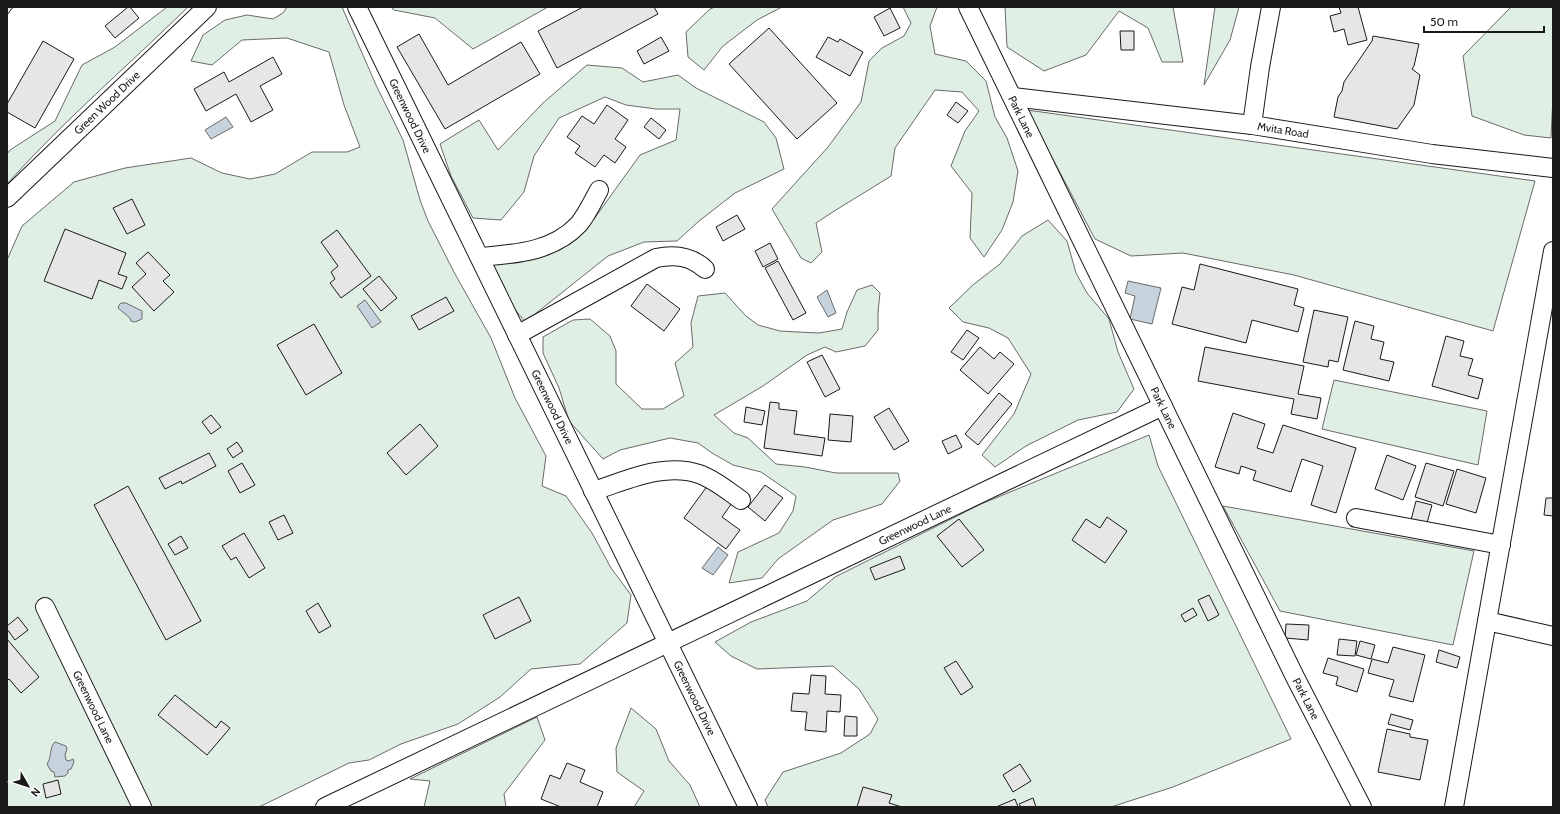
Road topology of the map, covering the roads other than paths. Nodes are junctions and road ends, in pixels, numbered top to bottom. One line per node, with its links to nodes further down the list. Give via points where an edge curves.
1 (207, 7): 9 (street, Green Wood Drive)
2 (357, 7): 11 (street, Greenwood Drive)
3 (968, 7): 5 (street, Park Lane)
4 (1271, 7): 6 (street)
5 (1013, 98): 6 (street, Mvita Road); 14 (street, Park Lane)
6 (1252, 125): 7 (street, Mvita Road, via 1432,154)
7 (1553, 168)
8 (599, 190): 11 (street, via 579,224 553,243 515,254)
9 (7, 198)
10 (1553, 251): 18 (street)
11 (480, 257): 13 (street, Greenwood Drive)
12 (705, 269): 13 (street, via 698,263 680,256 656,258)
13 (517, 335): 15 (street, Greenwood Drive)
14 (1163, 406): 22 (street, Greenwood Lane); 26 (street, Park Lane, via 1295,677)
15 (593, 491): 16 (street, via 651,473 682,470 711,479); 22 (street, Greenwood Drive)
16 (741, 500)
17 (1356, 518): 18 (street)
18 (1501, 545): 20 (street)
19 (45, 607): 23 (street, Greenwood Lane)
20 (1487, 622): 21 (street); 27 (street)
21 (1553, 636)
22 (667, 644): 24 (street, Greenwood Lane); 25 (street, Greenwood Drive)
23 (142, 807)
24 (325, 807)
25 (748, 807)
26 (1362, 807)
27 (1454, 807)

